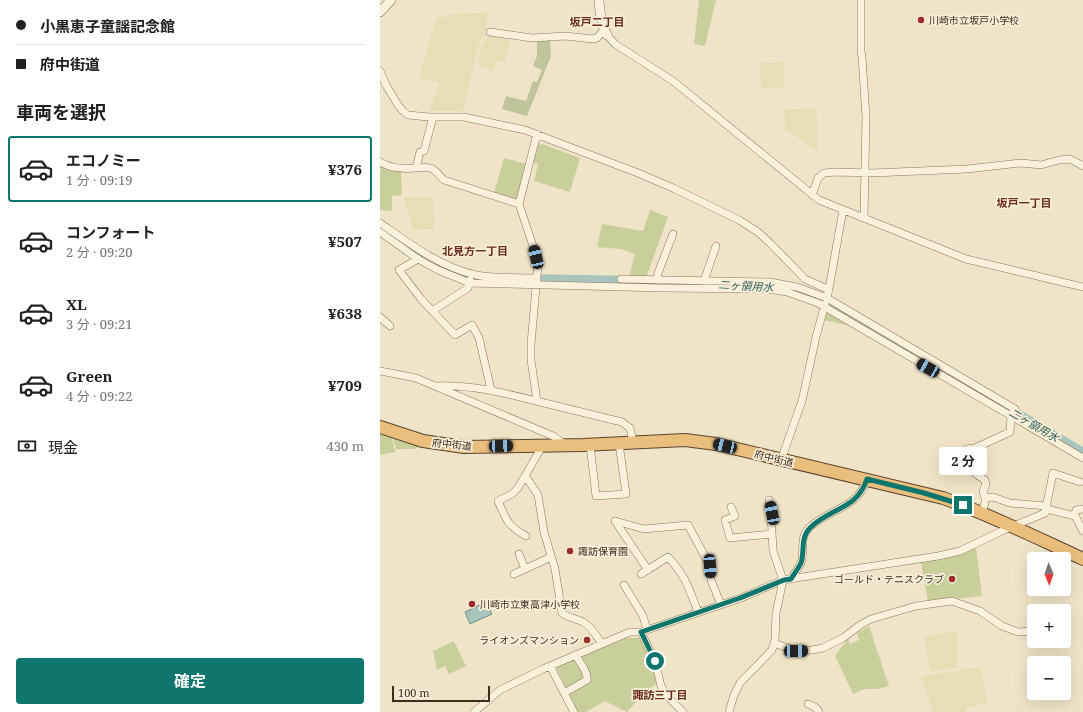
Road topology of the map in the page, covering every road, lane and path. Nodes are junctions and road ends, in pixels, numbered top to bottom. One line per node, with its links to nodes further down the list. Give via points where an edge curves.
1 (599, 0): 6 (street, via 601,20)
2 (861, 0): 13 (street)
3 (388, 1): 4 (street)
4 (380, 12)
5 (490, 32): 6 (street, via 532,38 565,36 593,40)
6 (606, 33): 14 (street, via 615,44 674,81)
7 (380, 71): 8 (street, via 402,111 408,115)
8 (433, 117): 9 (street, via 464,117); 12 (street, via 424,151 420,152)
9 (537, 134): 15 (street); 25 (street, via 673,188 739,220 758,232)
10 (380, 162): 12 (street, via 386,166)
11 (1083, 166): 13 (street, via 1070,159 1041,165 1021,163 967,169)
12 (416, 168): 15 (street, via 430,168 444,180)
13 (866, 172): 14 (street, via 824,173 818,178); 17 (street)
14 (812, 195): 16 (street)
15 (519, 204): 27 (street, via 538,265)
16 (843, 210): 17 (street); 32 (street)
17 (864, 218): 30 (street, via 966,259)
18 (380, 223): 23 (street, via 440,263)
19 (380, 232): 22 (street)
20 (673, 234): 26 (street)
21 (716, 246): 28 (street)
22 (418, 259): 29 (street); 34 (street, via 399,270)
23 (471, 274): 27 (street); 29 (street)
24 (621, 279): 26 (street)
25 (805, 279): 31 (street, via 805,285); 32 (street)
26 (657, 280): 28 (street)
27 (537, 281): 29 (street); 33 (street, via 662,288 768,290); 40 (street, via 531,344)
28 (704, 281): 31 (street, via 770,282)
29 (470, 283): 34 (street, via 468,288)
30 (1083, 287)
31 (801, 288): 33 (street)
32 (829, 290): 33 (street)
33 (826, 302): 41 (street); 49 (street, via 802,401)
34 (432, 311): 39 (street, via 455,335 472,325 479,338)
35 (380, 316): 36 (street)
36 (390, 326)
37 (380, 371): 38 (street, via 416,378)
38 (435, 386): 39 (street, via 465,386); 47 (street, via 553,436)
39 (491, 390): 40 (street)
40 (537, 401): 43 (street, via 622,422 630,428)
41 (1013, 413): 48 (street); 53 (street, via 1010,432 975,448 966,449 963,456 964,462 986,480 983,491)
42 (380, 427): 46 (highway, 府中街道, via 424,441 454,446)
43 (633, 442): 44 (highway, 府中街道); 49 (highway, 府中街道, via 685,440)
44 (619, 443): 45 (highway, 府中街道); 45 (street, via 626,494 596,496)
45 (590, 444): 47 (highway, 府中街道)
46 (543, 445): 47 (highway, 府中街道); 50 (street)
47 (566, 445)
48 (1083, 458)
49 (781, 460): 51 (highway, 府中街道)
50 (526, 477): 63 (street, via 512,494 498,501 509,524); 65 (street, via 538,495)
51 (867, 479): 58 (highway, 府中街道, via 943,498); 71 (street, via 856,499 809,528 803,541 801,562)
52 (1080, 482): 56 (street, via 1053,474)
53 (985, 498): 56 (street, via 994,497 1010,503); 58 (street)
54 (769, 500): 62 (street)
55 (731, 507): 62 (street, via 735,516 725,520 730,538)
56 (1047, 507): 59 (street); 60 (street, via 1045,513)
57 (1083, 509): 59 (street, via 1076,510)
58 (982, 513): 60 (highway, 府中街道)
59 (1075, 516): 61 (street)
60 (1013, 526): 66 (highway, 府中街道); 71 (street, via 950,554)
61 (1083, 531)
62 (772, 534): 72 (street, via 773,551)
63 (526, 536)
64 (519, 554): 67 (street)
65 (551, 557): 67 (street); 79 (street, via 562,613 587,625)
66 (1083, 558)
67 (525, 569): 69 (street)
68 (648, 570): 70 (street); 74 (street, via 615,521 644,529 688,526 710,566 711,580); 75 (street, via 668,557 686,578)
69 (514, 574)
70 (641, 574)
71 (791, 579): 72 (street)
72 (784, 580): 74 (street); 78 (street, via 776,614)
73 (624, 585): 76 (street, via 643,616)
74 (721, 605): 75 (street)
75 (698, 612): 76 (street)
76 (644, 631): 79 (street, via 630,632); 86 (street, via 661,686)
77 (1027, 632): 78 (street, via 1018,632 1002,626 980,611 952,601 916,606 871,619 823,648 796,651)
78 (774, 643): 87 (street, via 772,650 740,683)
79 (602, 644): 80 (street)
80 (576, 655): 81 (street); 82 (street, via 588,677)
81 (550, 666): 82 (street); 84 (street, via 500,690)
82 (564, 693): 85 (street)
83 (808, 704): 88 (street)
84 (474, 712)
85 (574, 712)
86 (683, 712)
87 (729, 712)
88 (819, 712)

